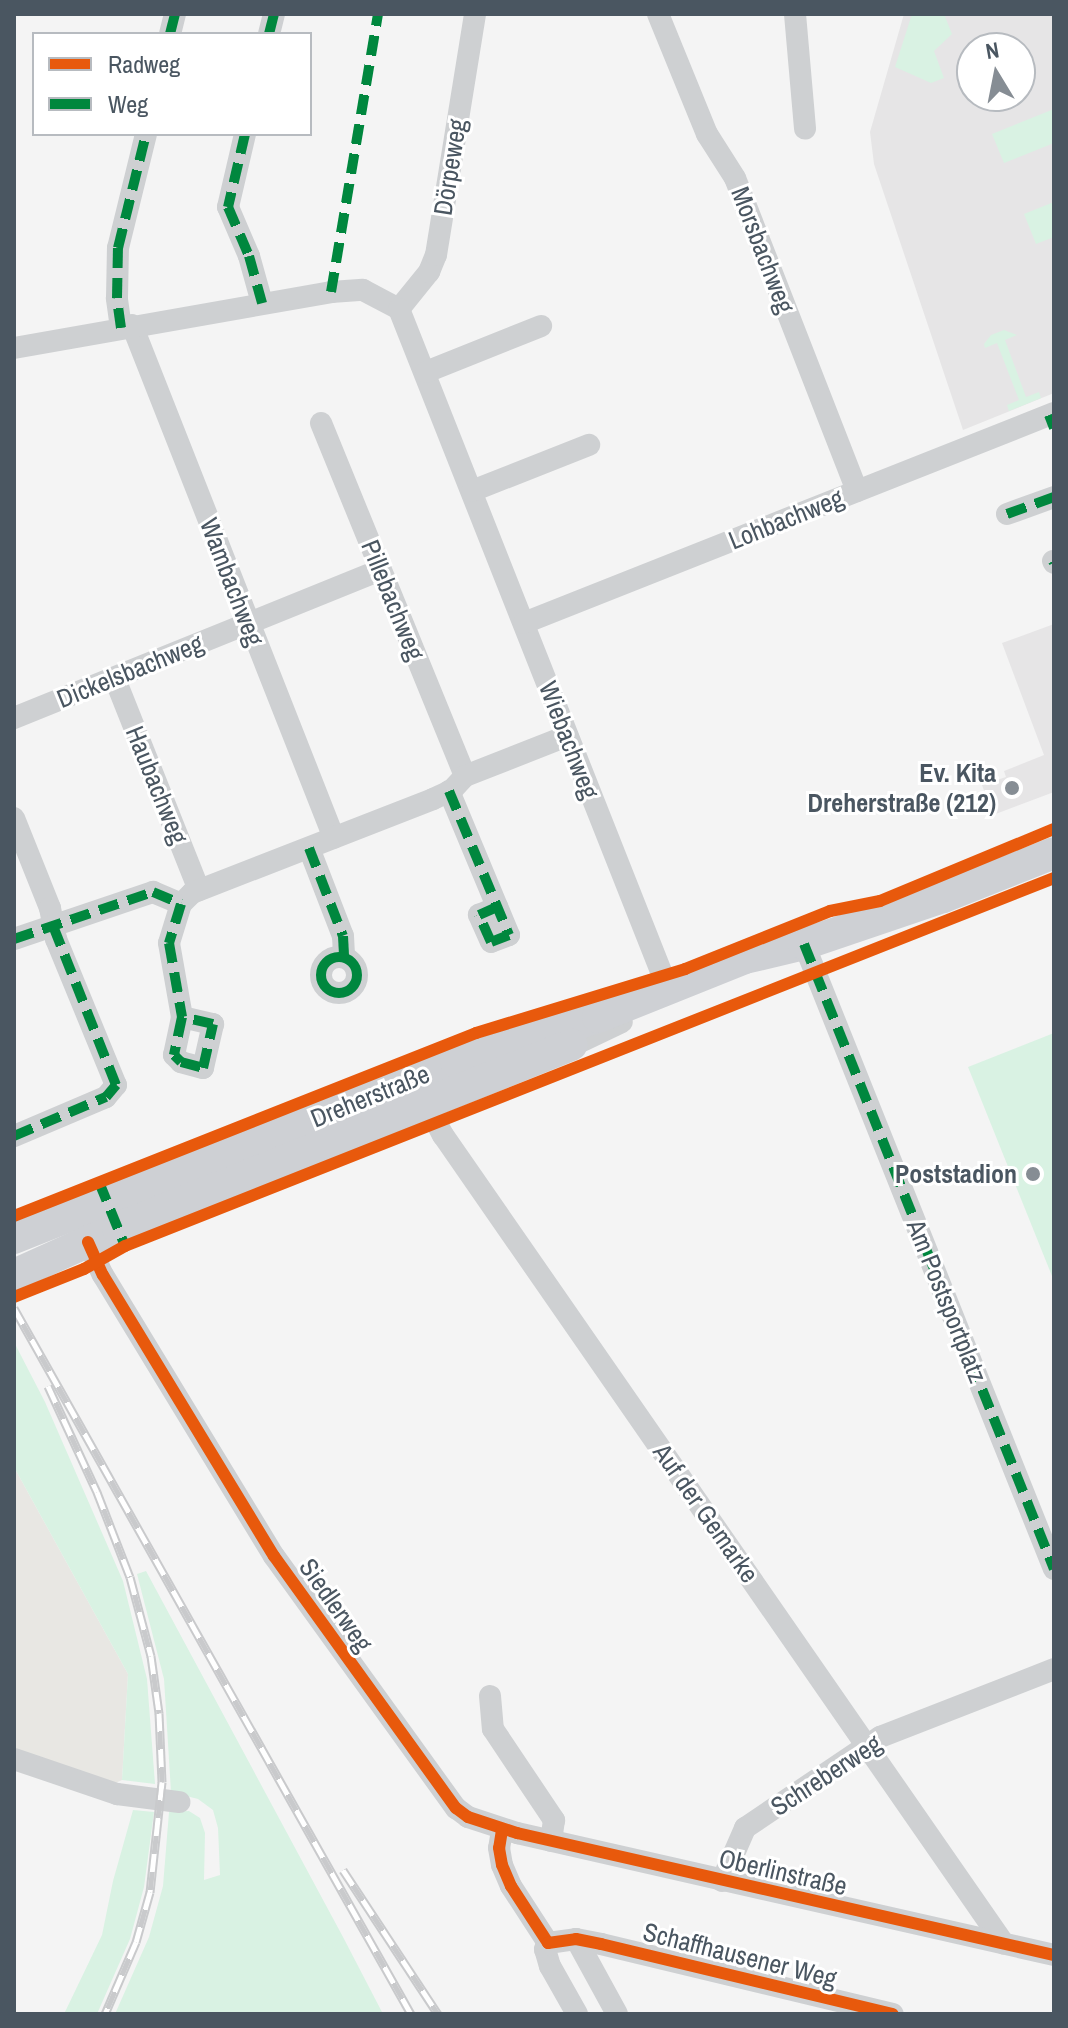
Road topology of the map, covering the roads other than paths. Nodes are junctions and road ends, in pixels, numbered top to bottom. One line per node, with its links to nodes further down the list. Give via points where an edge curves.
1 (475, 14): 8 (street, Dörpeweg, via 436,255)
2 (658, 14): 17 (street, Morsbachweg, via 707,134 735,178)
3 (795, 14): 4 (street)
4 (805, 129)
5 (146, 136): 9 (street, Wambachweg, via 118,248 117,298)
6 (245, 136): 7 (street, via 228,207)
7 (262, 303): 8 (street, via 363,290); 9 (street)
8 (399, 309): 12 (street, Wiebachweg)
9 (126, 326): 11 (street); 21 (street, Wambachweg)
10 (541, 326): 12 (street)
11 (14, 348)
12 (426, 372): 16 (street, Wiebachweg)
13 (1052, 419): 17 (street, Lohbachweg)
14 (321, 423): 20 (street, Pillebachweg)
15 (589, 445): 16 (street)
16 (472, 491): 22 (street, Wiebachweg)
17 (857, 491): 22 (street, Lohbachweg)
18 (1054, 497): 19 (street)
19 (1007, 514)
20 (380, 570): 21 (street, Dickelsbachweg); 26 (street, Pillebachweg)
21 (248, 623): 23 (street, Dickelsbachweg); 28 (street, Wambachweg)
22 (524, 623): 25 (street, Wiebachweg)
23 (115, 679): 24 (street, Dickelsbachweg); 31 (street, Haubachweg)
24 (14, 718)
25 (567, 736): 26 (street); 37 (street, Wiebachweg)
26 (457, 784): 28 (street); 32 (street, Pillebachweg)
27 (14, 818): 33 (street)
28 (334, 838): 29 (street)
29 (309, 848): 31 (street); 36 (street, via 343,936)
30 (1054, 853): 35 (main road, Dreherstraße)
31 (190, 897): 33 (street, via 153,892); 38 (street, via 169,943)
32 (497, 907)
33 (53, 926): 34 (street); 41 (street, via 116,1085 106,1097)
34 (14, 939)
35 (804, 944): 37 (main road, Dreherstraße, via 745,958); 39 (main road, Dreherstraße, via 754,978); 45 (street, Am Postsportplatz)
36 (344, 957)
37 (668, 989): 39 (street, Dreherstraße, via 664,1003); 40 (main road, Dreherstraße)
38 (182, 1017)
39 (582, 1041): 40 (main road, Dreherstraße)
40 (422, 1091): 42 (main road, Dreherstraße); 48 (street, Auf der Gemarke, via 452,1148)
41 (14, 1136)
42 (82, 1227): 43 (main road); 44 (main road); 51 (street, Siedlerweg, via 103,1275 283,1569 446,1798 468,1817)
43 (14, 1238)
44 (14, 1275)
45 (1054, 1569)
46 (1054, 1669): 48 (street, Schreberweg)
47 (490, 1696): 52 (street, via 493,1729 554,1820)
48 (868, 1746): 53 (street, Schreberweg, via 745,1828); 56 (street, Auf der Gemarke)
49 (14, 1759): 50 (street, via 117,1794)
50 (179, 1802)
51 (502, 1830): 52 (street, Oberlinstraße); 55 (street, via 502,1865)
52 (551, 1841): 53 (street, Oberlinstraße)
53 (722, 1881): 56 (street, Oberlinstraße)
54 (576, 1939): 55 (street); 58 (street, Schaffhausener Weg); 60 (street)
55 (548, 1943): 59 (street, via 550,1966)
56 (1004, 1944): 57 (street, Oberlinstraße)
57 (1054, 1955)
58 (810, 2005): 61 (street, Schaffhausener Weg)
59 (577, 2014)
60 (617, 2014)
61 (893, 2014)

